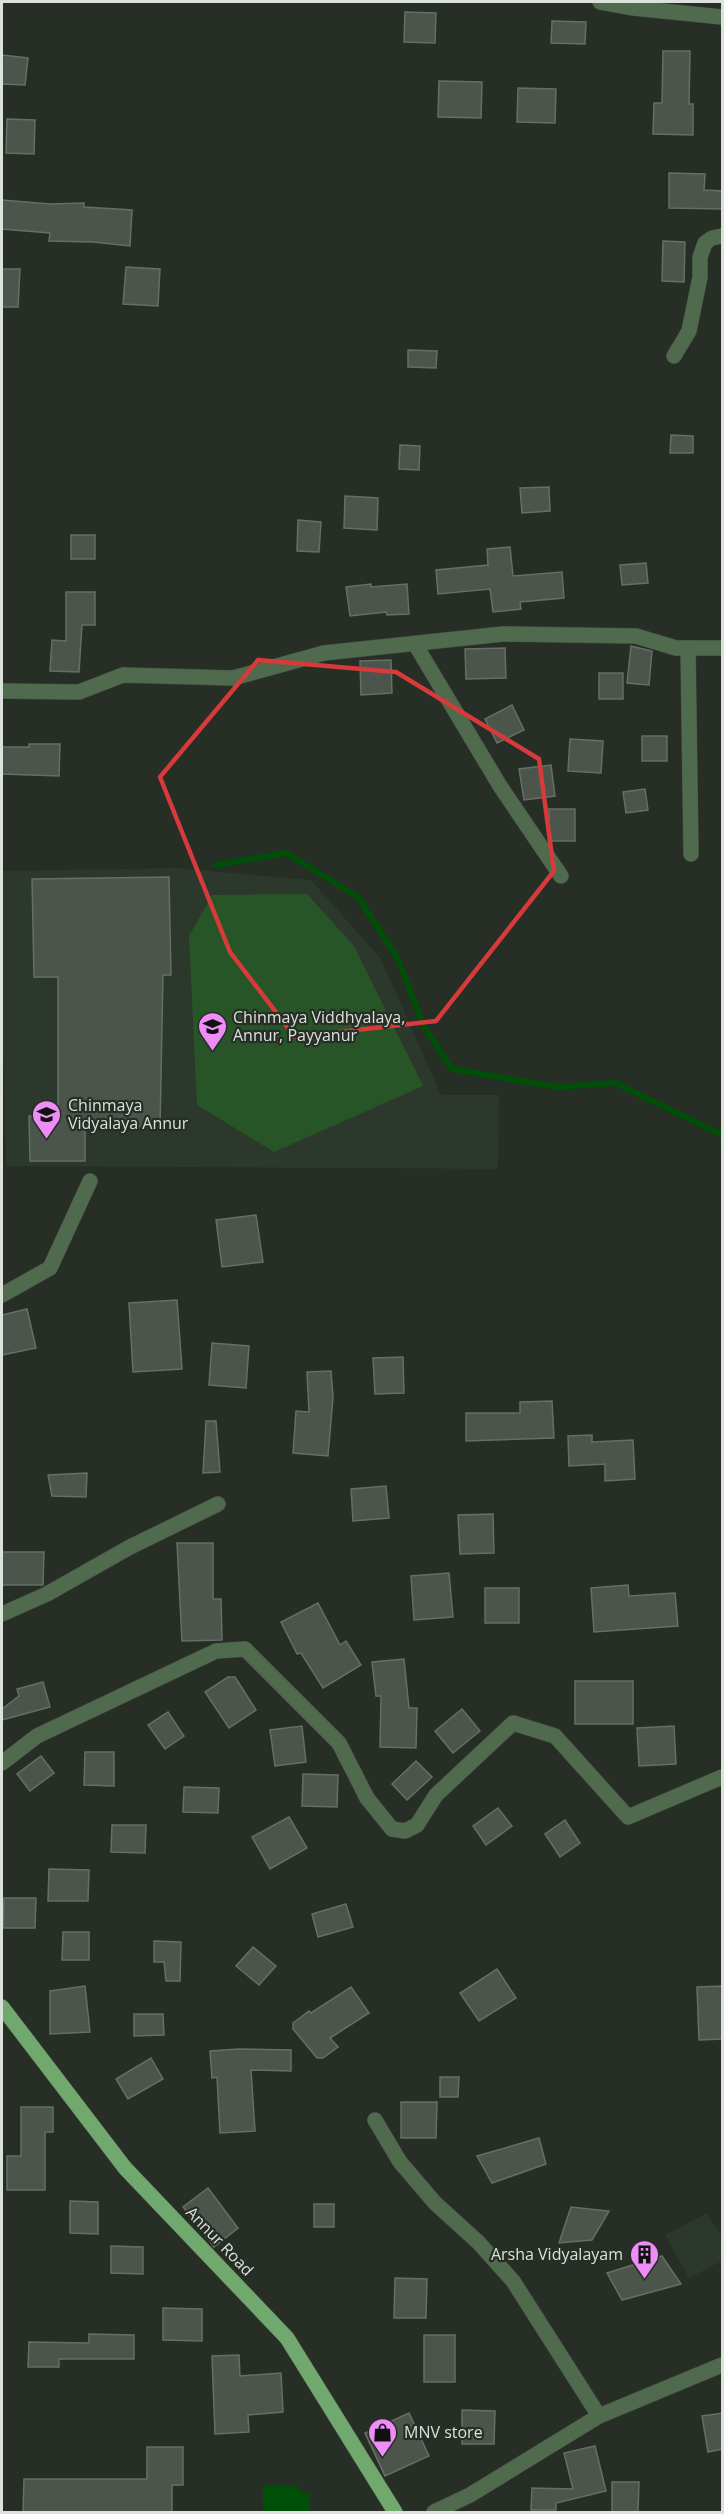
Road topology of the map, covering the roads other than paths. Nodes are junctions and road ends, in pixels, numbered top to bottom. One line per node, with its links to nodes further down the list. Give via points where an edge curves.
1 (600, 2): 2 (street)
2 (723, 17)
3 (723, 236): 4 (street, via 705,243 689,331)
4 (674, 356)
5 (415, 644): 6 (street, via 503,634 636,636); 8 (street, via 324,653 232,678 123,675 79,692); 10 (street, via 500,786)
6 (688, 648): 7 (street); 9 (street)
7 (723, 648)
8 (2, 691)
9 (691, 854)
10 (561, 876)
11 (90, 1182): 12 (street, via 50,1268)
12 (2, 1295)
13 (218, 1504): 14 (street)
14 (2, 1614)
15 (2, 1763): 16 (street, via 37,1736 216,1651 245,1649 339,1743 367,1798 392,1829 405,1831 417,1825 436,1796 513,1723 555,1736 628,1817)
16 (723, 1777)
17 (2, 2007): 21 (main road, Annur Road, via 125,2169 287,2338)
18 (375, 2120): 20 (street, via 400,2162 435,2203 513,2281)
19 (723, 2366): 20 (street)
20 (599, 2416): 22 (street)
21 (395, 2512)
22 (434, 2512)

